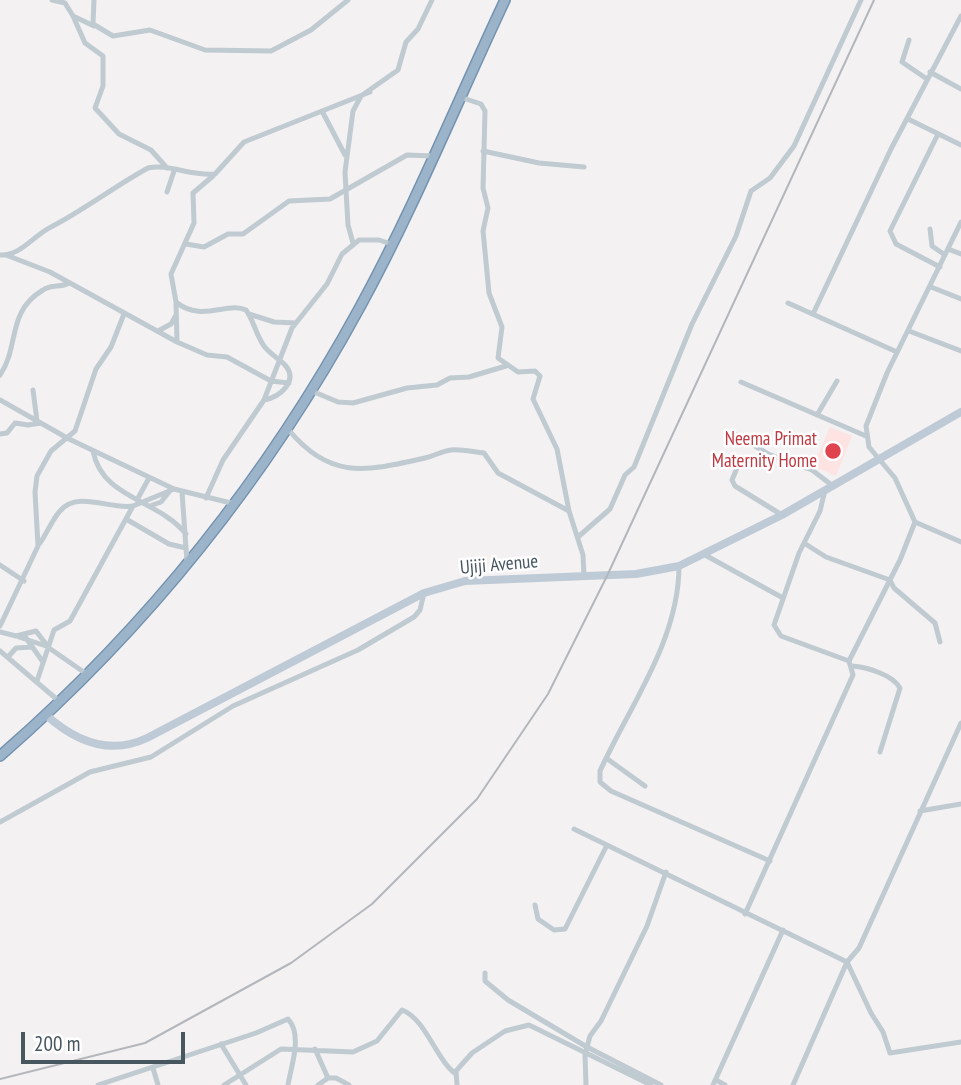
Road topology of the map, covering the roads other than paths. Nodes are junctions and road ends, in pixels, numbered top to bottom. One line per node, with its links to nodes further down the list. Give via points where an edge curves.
1 (52, 0): 7 (street)
2 (94, 0): 10 (street)
3 (348, 0): 10 (street, via 300,37 279,49 261,52 205,50 150,30 113,36)
4 (432, 0): 16 (street, via 406,43 398,70)
5 (505, 0): 17 (highway)
6 (861, 0): 93 (street, via 797,140 770,178 751,191 736,236 692,324 635,464 610,509)
7 (69, 2): 8 (street)
8 (74, 16): 10 (street); 26 (street, via 85,43 103,56 103,86 95,108 119,134 150,150)
9 (961, 16): 11 (street)
10 (95, 27)
11 (952, 30): 12 (street); 14 (street)
12 (961, 35)
13 (909, 40): 14 (street, via 902,62)
14 (928, 75): 15 (street); 19 (street)
15 (961, 89)
16 (370, 92): 18 (street); 23 (street, via 361,96 353,111)
17 (460, 97): 22 (street, via 481,104 485,111); 24 (highway)
18 (322, 111): 23 (street); 28 (street, via 244,142)
19 (908, 119): 20 (street); 49 (street)
20 (938, 134): 21 (street); 39 (street, via 890,231 896,244)
21 (961, 145)
22 (483, 151): 25 (street); 57 (street, via 488,284 502,327 498,358)
23 (345, 156): 29 (street)
24 (433, 156): 29 (street, via 407,155); 35 (highway)
25 (584, 167)
26 (167, 168): 27 (street); 38 (street, via 143,171 27,246)
27 (174, 171): 28 (street); 30 (street)
28 (215, 174): 34 (street, via 193,193 194,223)
29 (345, 188): 33 (street); 34 (street, via 324,201 289,201 243,234 228,234 204,247)
30 (167, 192)
31 (961, 222): 36 (street)
32 (930, 229): 36 (street, via 932,246)
33 (354, 243): 35 (street, via 368,239); 50 (street)
34 (186, 244): 43 (street, via 172,271)
35 (391, 244): 64 (highway)
36 (946, 252): 37 (street); 39 (street)
37 (961, 254)
38 (3, 255): 40 (street)
39 (940, 267): 41 (street)
40 (69, 283): 47 (street); 58 (street, via 48,287 26,305 15,324)
41 (931, 287): 42 (street); 52 (street)
42 (961, 299)
43 (176, 302): 45 (street); 46 (street)
44 (788, 303): 49 (street)
45 (184, 307): 46 (street); 48 (street, via 209,313 242,308)
46 (177, 313): 51 (street); 53 (street)
47 (124, 314): 51 (street); 74 (street)
48 (249, 314): 50 (street, via 274,323); 56 (street, via 264,346)
49 (813, 314): 55 (street)
50 (296, 323): 56 (street)
51 (158, 331): 53 (street)
52 (909, 331): 54 (street); 55 (street)
53 (177, 342): 59 (street, via 207,355 227,357)
54 (961, 351)
55 (897, 352): 73 (street, via 873,405)
56 (280, 361): 59 (street); 62 (street, via 288,369)
57 (506, 366): 64 (street, via 353,403); 87 (street, via 540,376 533,399 555,443)
58 (0, 375)
59 (271, 381): 62 (street); 66 (street)
60 (837, 381): 68 (street)
61 (741, 382): 68 (street)
62 (289, 383): 66 (street, via 278,396)
63 (33, 390): 69 (street)
64 (312, 391): 70 (highway)
65 (0, 400): 69 (street)
66 (264, 400): 82 (street, via 223,460)
67 (961, 412): 76 (main road, Ujiji Avenue)
68 (817, 415): 73 (street)
69 (39, 422): 71 (street, via 15,423); 74 (street)
70 (288, 429): 84 (highway); 87 (street, via 321,459 352,470 373,470 450,450 484,453 494,470)
71 (0, 434)
72 (737, 435): 79 (street, via 768,454 812,470)
73 (866, 436): 76 (street)
74 (69, 439): 75 (street); 91 (street, via 51,452 37,476)
75 (93, 450): 78 (street); 83 (street, via 100,475)
76 (877, 459): 79 (main road, Ujiji Avenue); 90 (street, via 895,478)
77 (737, 468): 88 (street, via 732,480 735,486)
78 (149, 478): 80 (street); 83 (street)
79 (829, 488): 88 (main road, Ujiji Avenue); 95 (street)
80 (172, 490): 81 (street); 83 (street); 85 (street)
81 (182, 492): 82 (street); 92 (street)
82 (206, 498): 84 (street)
83 (137, 503): 85 (street); 86 (street, via 99,505 80,500); 89 (street)
84 (235, 504): 100 (highway)
85 (150, 506): 92 (street, via 173,519)
86 (61, 510): 91 (street); 96 (street)
87 (569, 511): 93 (street)
88 (782, 515): 98 (main road, Ujiji Avenue)
89 (126, 519): 97 (street, via 169,544); 112 (street, via 80,606 70,621 54,630)
90 (915, 522): 94 (street); 103 (street)
91 (39, 527): 96 (street)
92 (186, 534): 97 (street)
93 (578, 537): 102 (street)
94 (961, 542)
95 (804, 543): 103 (street, via 826,557); 106 (street)
96 (38, 546): 104 (street)
97 (186, 548): 100 (street)
98 (705, 555): 101 (main road, Ujiji Avenue); 106 (street)
99 (0, 565): 104 (street)
100 (188, 565): 117 (highway)
101 (679, 566): 102 (main road, Ujiji Avenue); 124 (street, via 678,598 669,628)
102 (584, 576): 105 (main road, Ujiji Avenue, via 475,580)
103 (890, 580): 110 (street, via 935,623); 116 (street)
104 (24, 581): 107 (street)
105 (424, 593): 120 (main road, Ujiji Avenue, via 137,743 115,746 82,740); 128 (street, via 414,617 358,650 259,692 142,762 90,772)
106 (783, 597): 116 (street, via 774,618 781,636)
107 (0, 629): 108 (street)
108 (16, 636): 109 (street); 112 (street, via 34,630)
109 (26, 638): 111 (street); 112 (street)
110 (940, 642)
111 (32, 647): 114 (street, via 16,649); 115 (street)
112 (47, 647): 115 (street); 117 (street)
113 (0, 651): 114 (street)
114 (8, 657): 118 (street)
115 (43, 662): 118 (street)
116 (850, 663): 122 (street, via 897,682 900,688); 131 (street, via 853,675 843,703)
117 (88, 675): 119 (highway)
118 (37, 681): 119 (street)
119 (60, 702): 120 (highway)
120 (46, 715): 123 (highway)
121 (961, 723): 127 (street)
122 (880, 752)
123 (0, 756)
124 (606, 758): 125 (street); 131 (street, via 599,778 604,787)
125 (645, 786)
126 (961, 804): 127 (street)
127 (920, 811): 136 (street, via 862,943)
128 (0, 822)
129 (574, 830): 130 (street)
130 (607, 845): 132 (street); 133 (street, via 565,929 554,930 538,919)
131 (770, 861): 134 (street)
132 (666, 872): 134 (street); 140 (street, via 647,926)
133 (535, 905)
134 (745, 914): 135 (street)
135 (783, 930): 136 (street); 148 (street)
136 (847, 962): 138 (street, via 890,1053); 161 (street)
137 (485, 973): 140 (street, via 485,981 508,1000)
138 (961, 1042)
139 (220, 1044): 141 (street, via 288,1019); 144 (street); 146 (street)
140 (587, 1047): 143 (street); 159 (street)
141 (295, 1049): 142 (street); 146 (street, via 281,1049); 153 (street)
142 (315, 1049): 145 (street, via 359,1050 377,1041 405,1010); 147 (street)
143 (585, 1055): 145 (street, via 527,1025 505,1031 472,1053); 157 (street); 158 (street)
144 (153, 1068): 149 (street); 150 (street)
145 (456, 1074): 156 (street)
146 (239, 1075): 151 (street); 152 (street)
147 (328, 1078): 154 (street); 155 (street)
148 (712, 1083): 160 (street)
149 (97, 1085)
150 (158, 1085)
151 (224, 1085)
152 (246, 1085)
153 (288, 1085)
154 (318, 1085)
155 (349, 1085)
156 (457, 1085)
157 (586, 1085)
158 (651, 1085)
159 (661, 1085)
160 (725, 1085)
161 (793, 1085)

